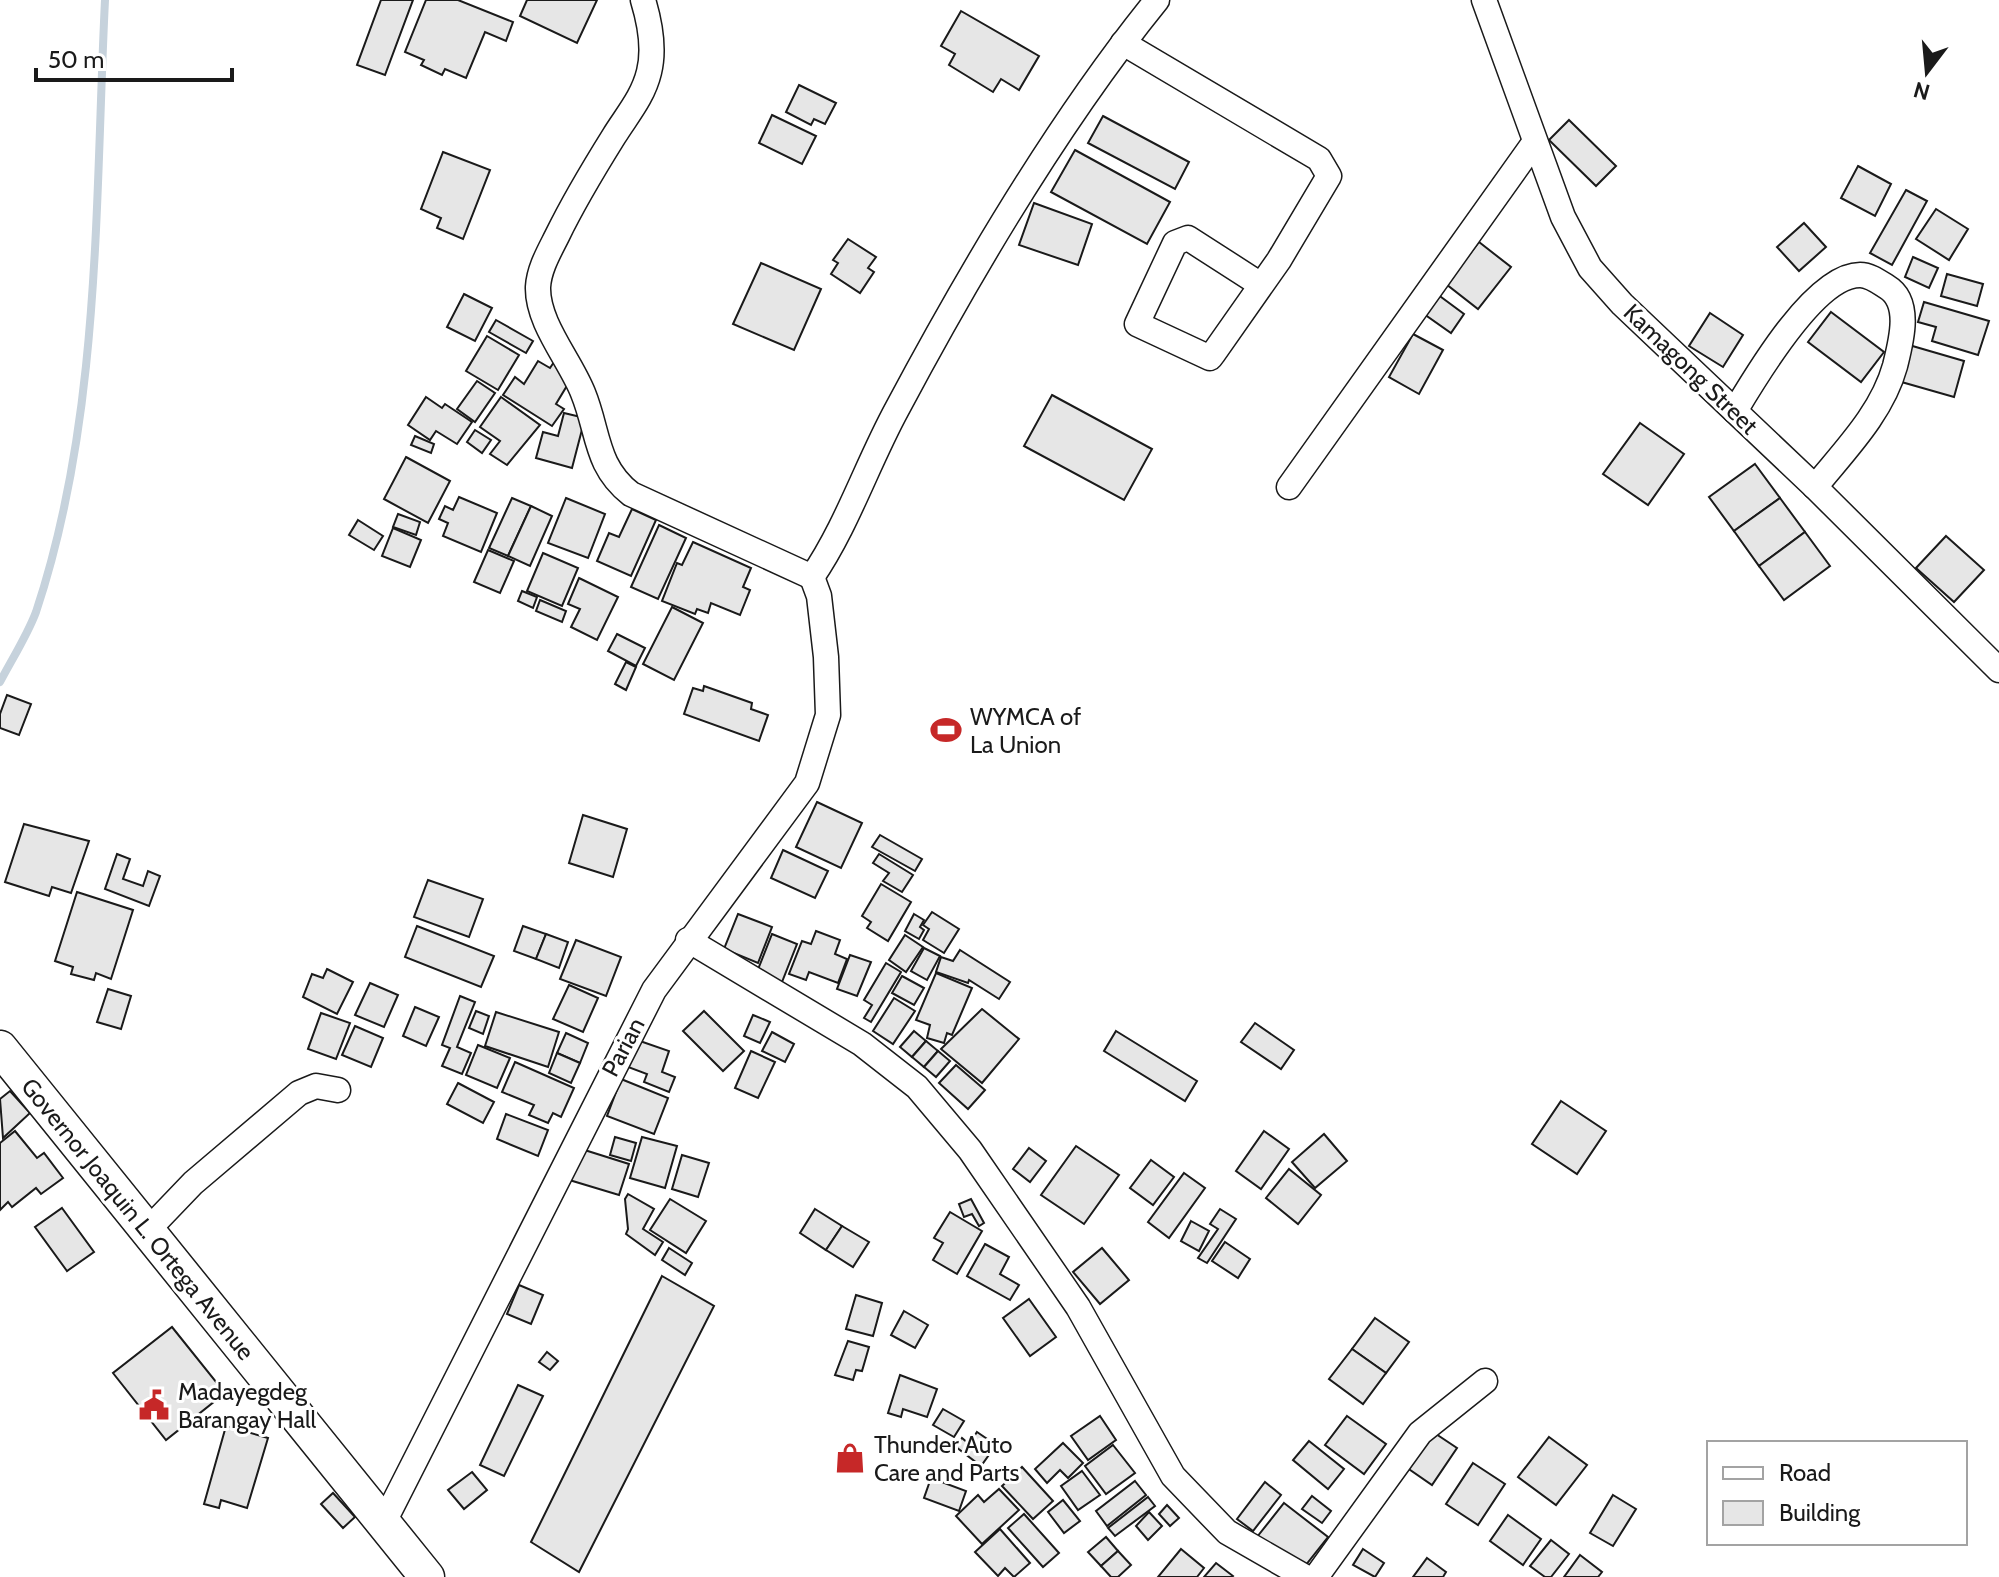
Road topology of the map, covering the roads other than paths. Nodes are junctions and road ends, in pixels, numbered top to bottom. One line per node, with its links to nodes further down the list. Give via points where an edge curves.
1 (643, 0): 10 (street, via 651,35 649,74 543,265 538,285 543,311 575,373 602,457 618,484)
2 (1157, 0): 4 (street)
3 (1484, 0): 5 (street, Kamagong Street)
4 (1123, 43): 6 (street, via 1325,166 1329,176); 10 (street, via 1073,111 939,335)
5 (1534, 143): 7 (street, Kamagong Street, via 1590,268); 8 (street)
6 (1261, 285): 6 (street, via 1206,359 1137,324 1181,239 1188,238)
7 (1735, 411): 9 (street, Kamagong Street); 9 (street, via 1772,349 1816,299 1861,275 1893,290 1902,303 1903,320 1894,367 1872,415)
8 (1289, 487)
9 (1815, 487): 11 (street, Kamagong Street)
10 (812, 577): 12 (street, Parian, via 826,657 828,715 819,749 807,783)
11 (1999, 670)
12 (688, 940): 17 (street, Parian, via 623,1045); 19 (street, via 862,1044 917,1087 970,1150 1078,1307 1173,1476 1227,1532)
13 (0, 1048): 15 (main road, Governor Joaquin L. Ortega Avenue)
14 (338, 1090): 15 (street, via 316,1086 289,1100 193,1183)
15 (147, 1231): 17 (main road, Governor Joaquin L. Ortega Avenue)
16 (1485, 1381): 20 (street, via 1420,1433)
17 (384, 1522): 18 (main road, Governor Joaquin L. Ortega Avenue)
18 (427, 1577)
19 (1305, 1577)
20 (1316, 1577)

